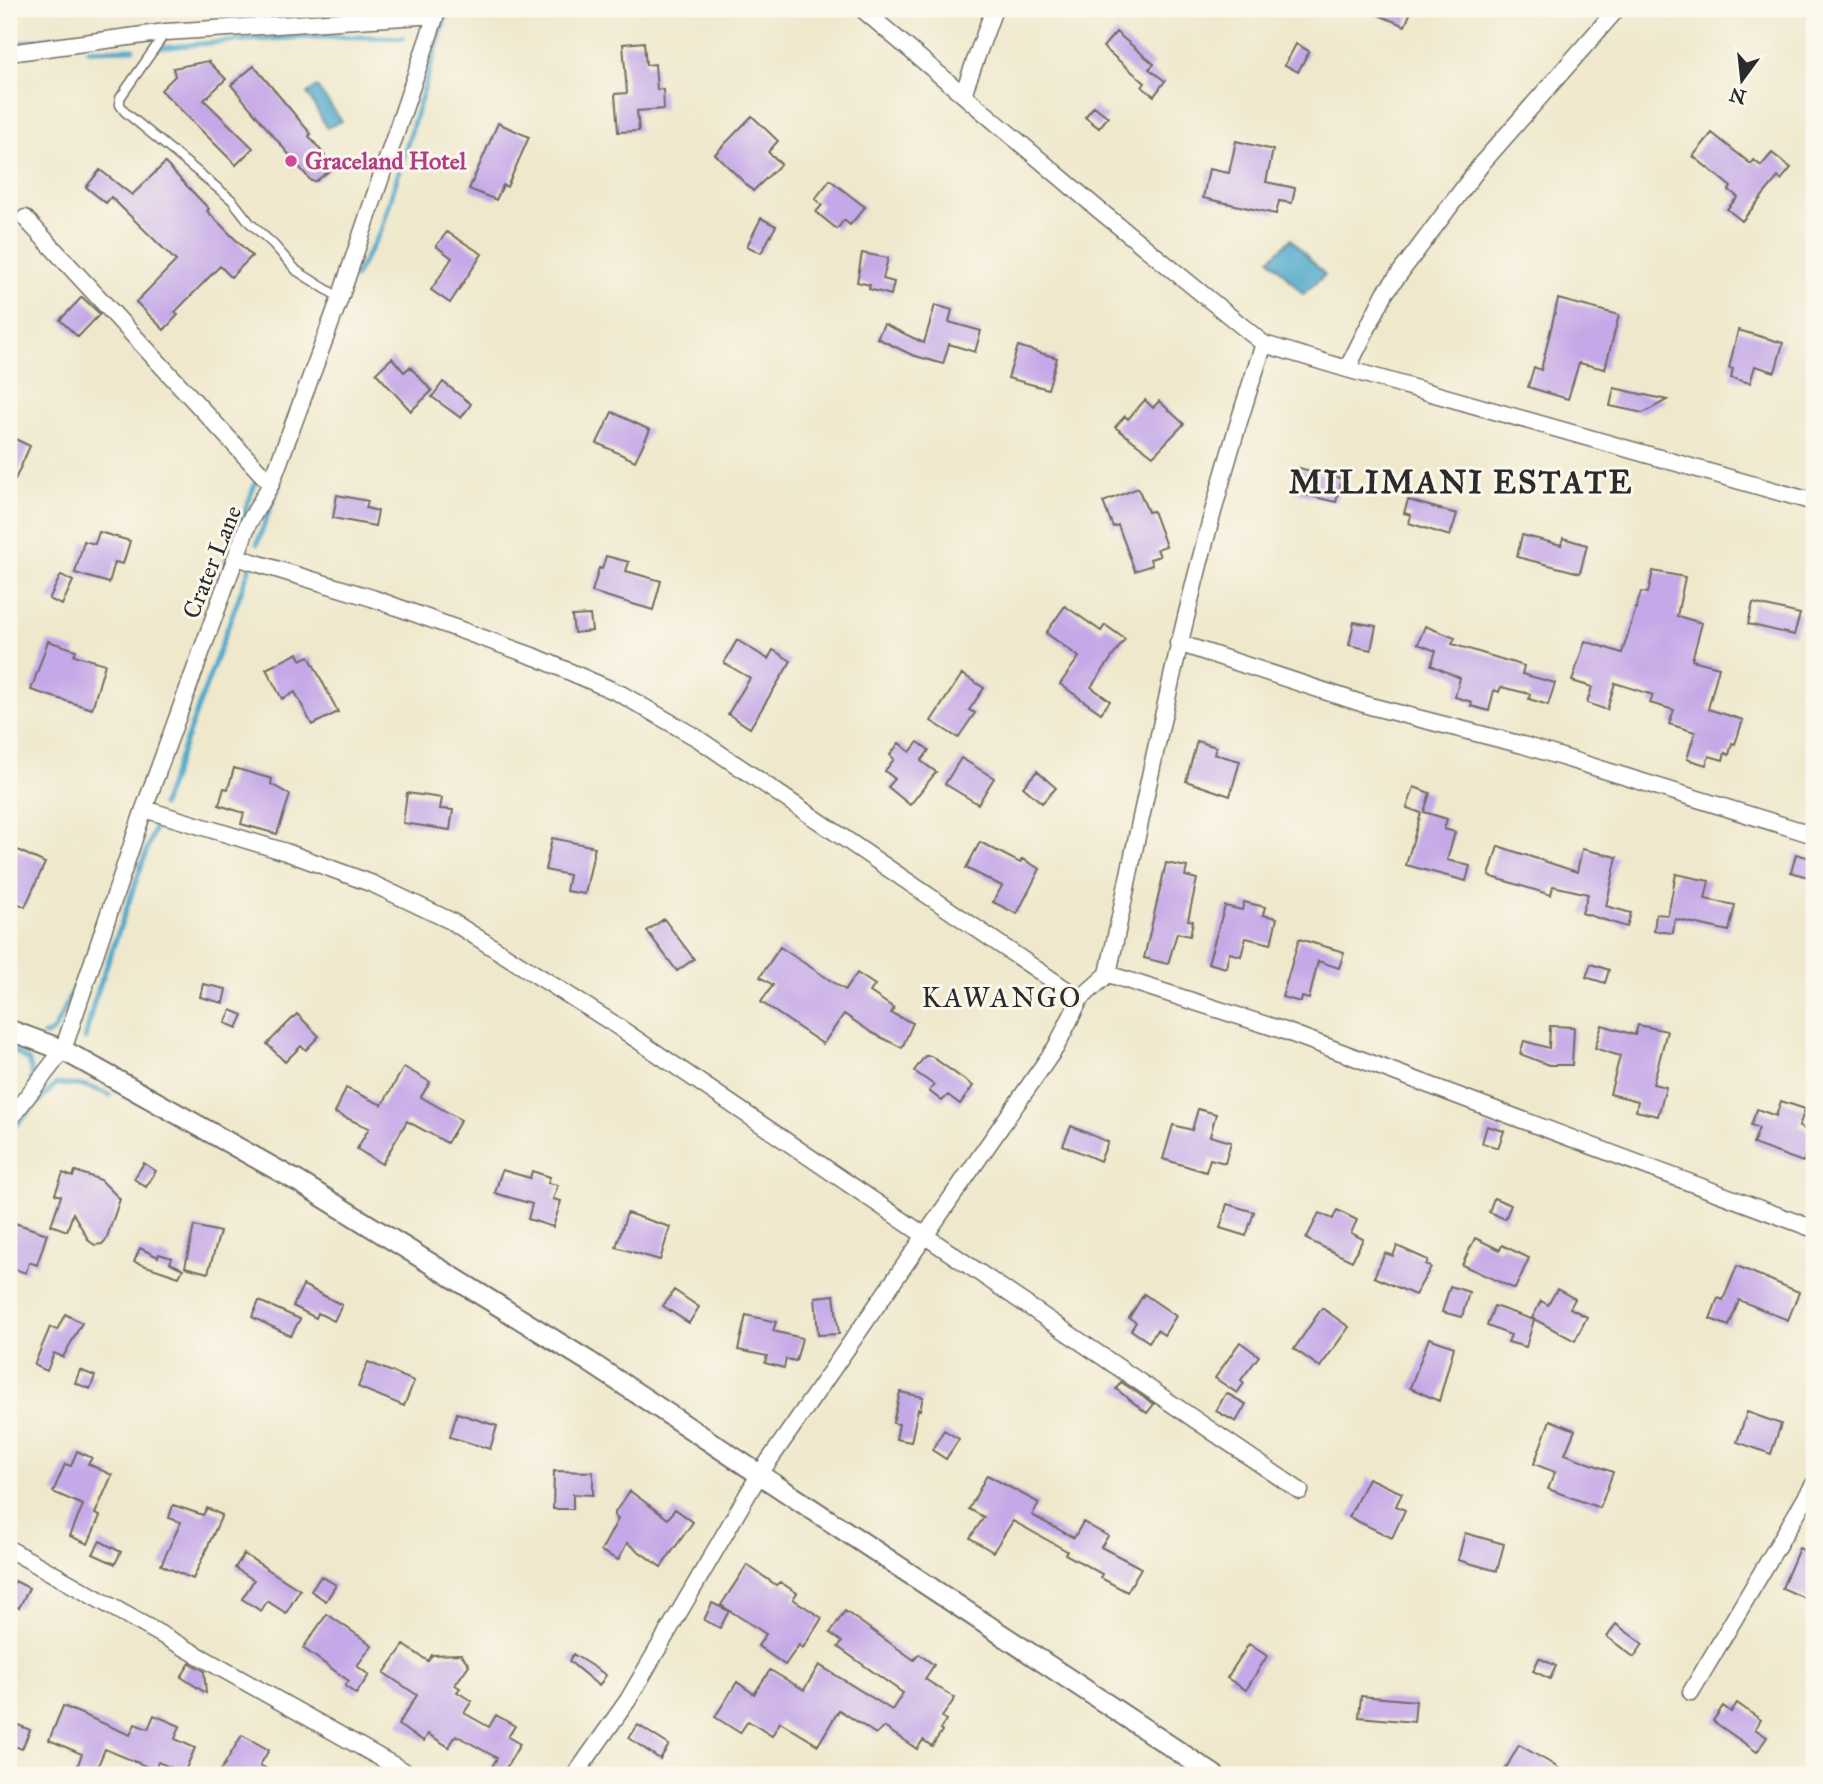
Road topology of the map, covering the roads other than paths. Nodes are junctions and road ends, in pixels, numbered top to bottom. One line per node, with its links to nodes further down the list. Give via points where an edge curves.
1 (862, 9): 7 (street)
2 (993, 9): 7 (street)
3 (1617, 9): 11 (street, via 1483,162 1385,293)
4 (437, 12): 5 (street); 9 (street, Crater Lane)
5 (166, 32): 6 (street); 9 (lane, via 120,105 232,200 297,271)
6 (9, 53)
7 (963, 94): 10 (street)
8 (25, 218): 12 (street)
9 (340, 298): 12 (street, Crater Lane)
10 (1264, 344): 11 (street); 15 (street, via 1237,423)
11 (1347, 369): 13 (street)
12 (271, 484): 14 (street, Crater Lane)
13 (1814, 502)
14 (236, 557): 16 (street, Crater Lane); 19 (street, via 397,607 538,658 621,694 697,738)
15 (1178, 643): 17 (street, via 1370,706 1523,746); 18 (street)
16 (144, 809): 21 (street, Crater Lane); 24 (street, via 286,852 373,884 451,921 611,1022)
17 (1814, 835)
18 (1108, 974): 19 (street); 23 (street, via 1282,1030)
19 (1080, 999): 24 (street, via 1056,1047)
20 (9, 1030): 21 (street)
21 (63, 1050): 22 (street, Crater Lane); 25 (street, via 299,1182 588,1361)
22 (9, 1120)
23 (1814, 1229)
24 (925, 1237): 25 (street); 27 (street)
25 (759, 1475): 31 (street, via 628,1700); 32 (street)
26 (1814, 1484): 29 (street)
27 (1300, 1491)
28 (9, 1549): 30 (street)
29 (1691, 1692)
30 (411, 1775)
31 (575, 1775)
32 (1214, 1775)

